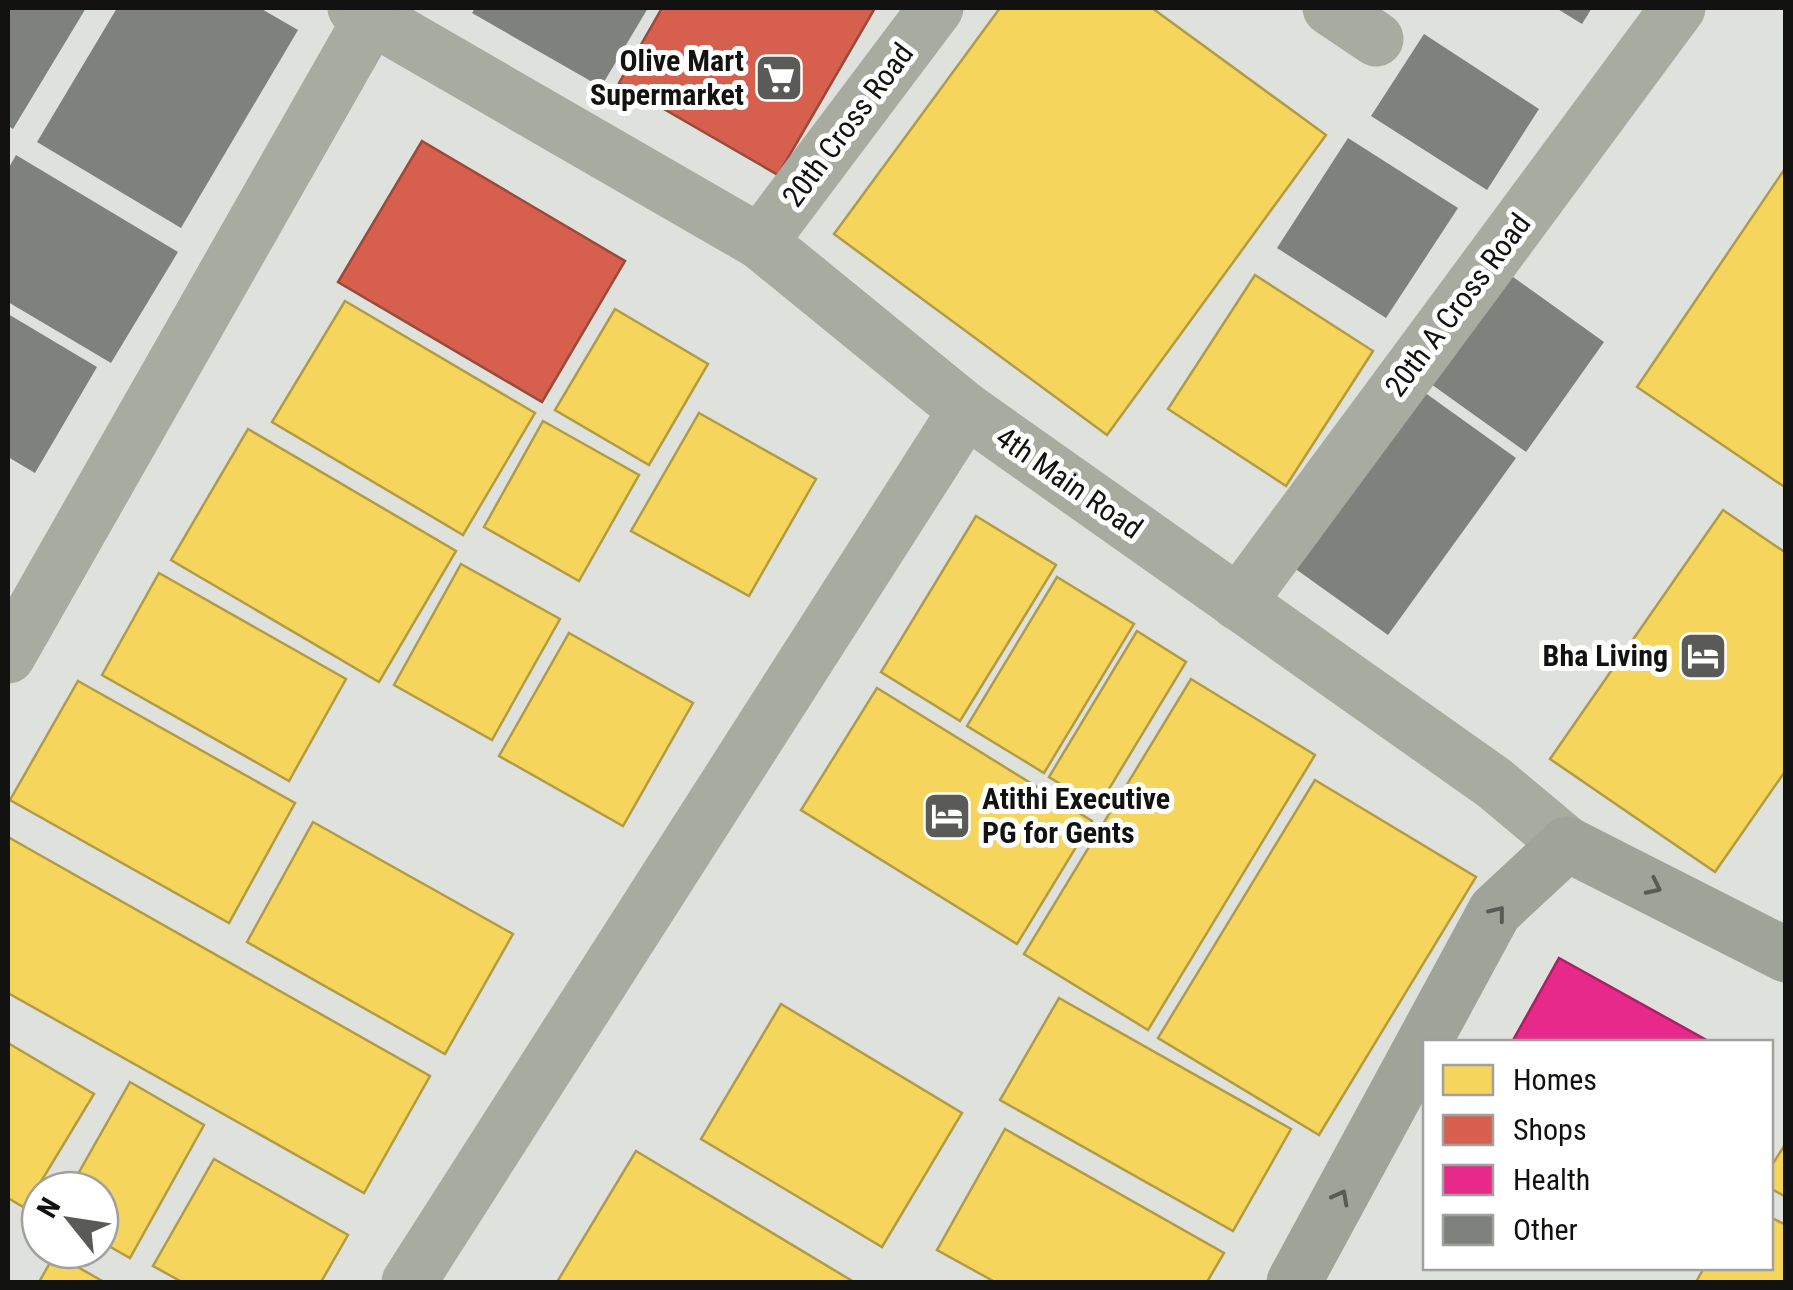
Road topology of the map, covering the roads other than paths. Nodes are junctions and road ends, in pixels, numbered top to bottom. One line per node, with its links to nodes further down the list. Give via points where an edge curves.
1 (936, 8): 6 (street, 20th Cross Road)
2 (1330, 8): 5 (street)
3 (1678, 8): 9 (street, 20th A Cross Road)
4 (363, 13): 6 (street, 4th Main Road); 8 (street)
5 (1376, 39)
6 (760, 242): 7 (street, 4th Main Road)
7 (966, 410): 9 (street, 4th Main Road); 15 (street)
8 (24, 595): 10 (street)
9 (1238, 602): 11 (street, 4th Main Road, via 1494,783)
10 (8, 656)
11 (1567, 844): 12 (main road, 4th Main Road, one-way to 12); 13 (main road, one-way to 11, via 1495,911)
12 (1781, 941)
13 (1425, 1040)
14 (1423, 1044): 16 (main road, one-way to 14)
15 (409, 1282)
16 (1294, 1282)

